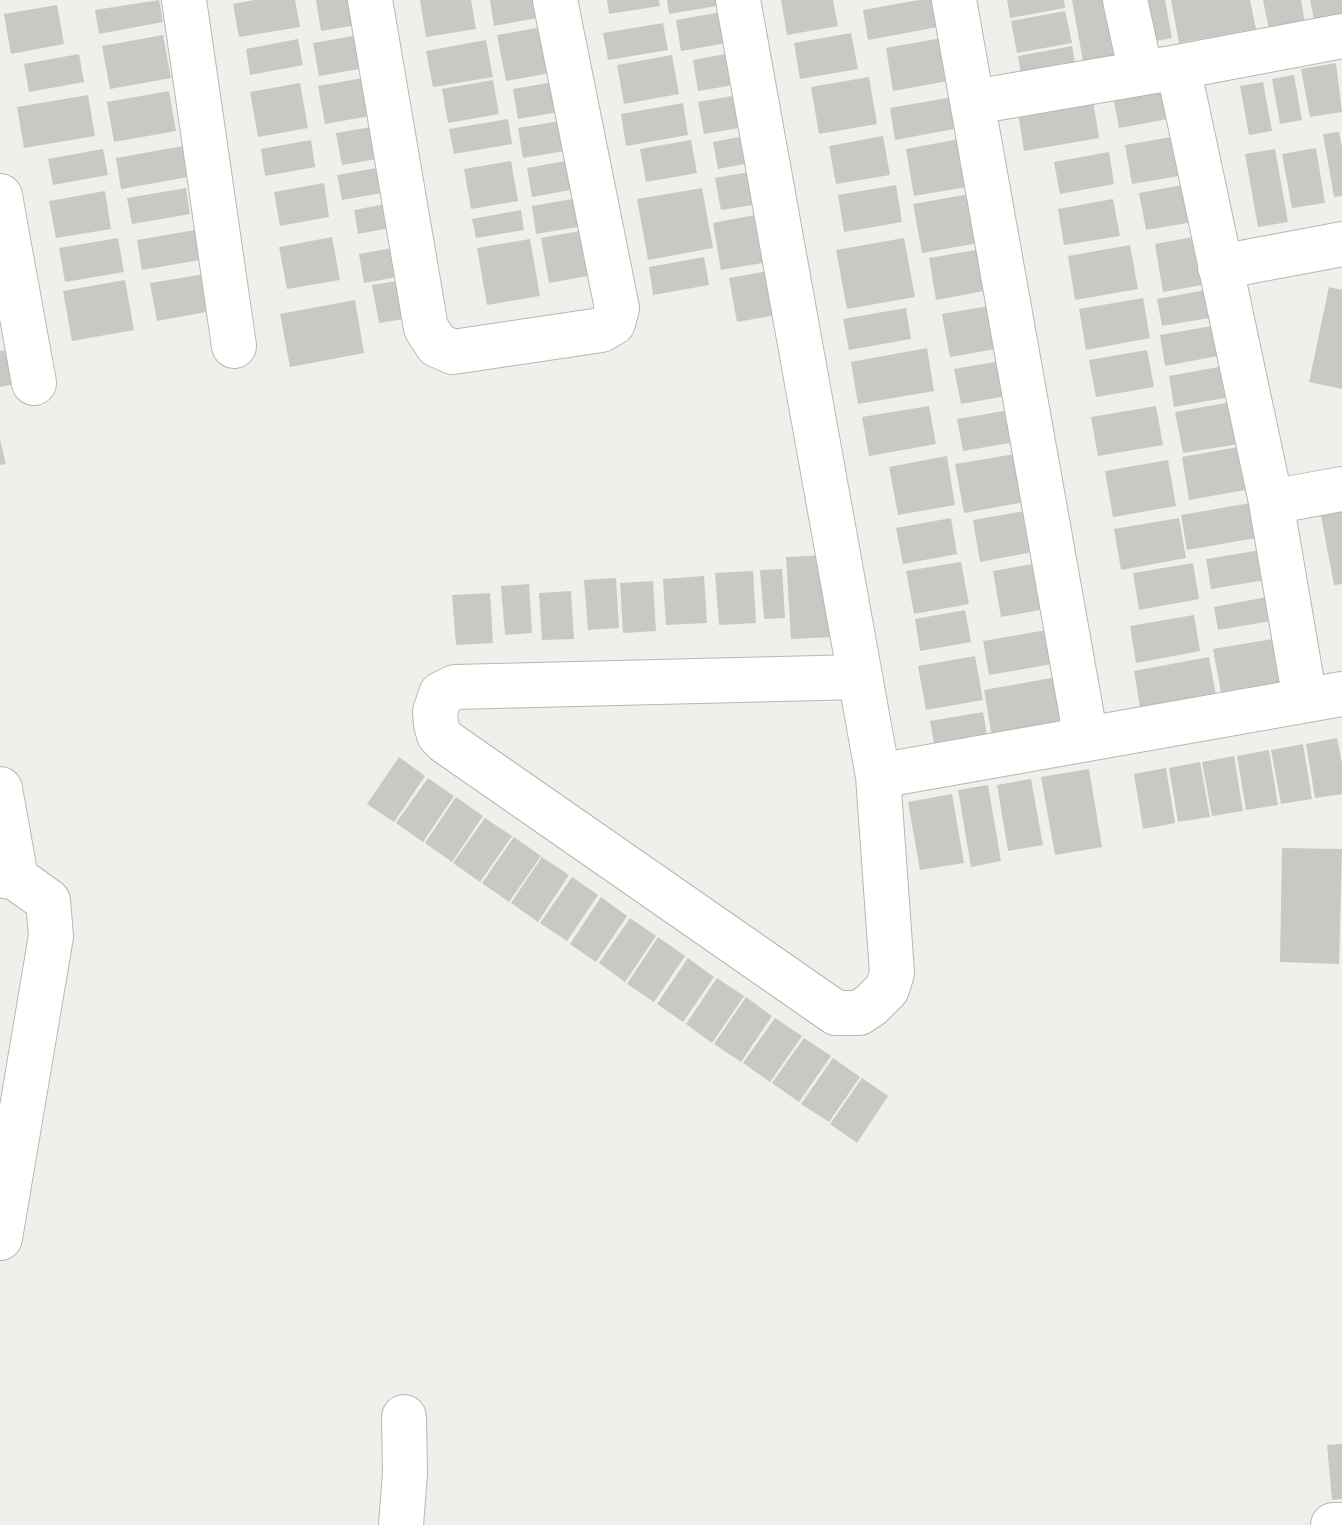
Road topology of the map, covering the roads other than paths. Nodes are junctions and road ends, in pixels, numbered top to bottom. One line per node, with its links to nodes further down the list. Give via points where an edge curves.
1 (184, 0): 13 (street)
2 (370, 0): 3 (street, via 426,328 437,345 453,352 601,330 613,323 617,308)
3 (555, 0)
4 (738, 0): 17 (street)
5 (954, 0): 9 (street)
6 (1125, 0): 8 (street)
7 (1342, 36): 8 (street)
8 (1160, 70): 9 (street); 12 (street)
9 (974, 102): 19 (street)
10 (0, 196): 14 (street)
11 (1342, 244): 12 (street)
12 (1220, 267): 16 (street)
13 (234, 346)
14 (34, 383)
15 (1342, 489): 16 (street)
16 (1271, 502): 18 (street)
17 (859, 677): 20 (street); 20 (street, via 455,687 441,694 435,712 439,735 446,742 836,1013 859,1013 871,1005 887,989 892,973)
18 (1324, 697): 19 (street)
19 (1086, 739): 20 (street)
20 (878, 776)
21 (0, 789): 22 (street)
22 (8, 877): 23 (street, via 48,901 51,936)
23 (0, 1238)
24 (404, 1417): 25 (street)
25 (401, 1525)
26 (1333, 1525): 27 (street)
27 (1342, 1525)

